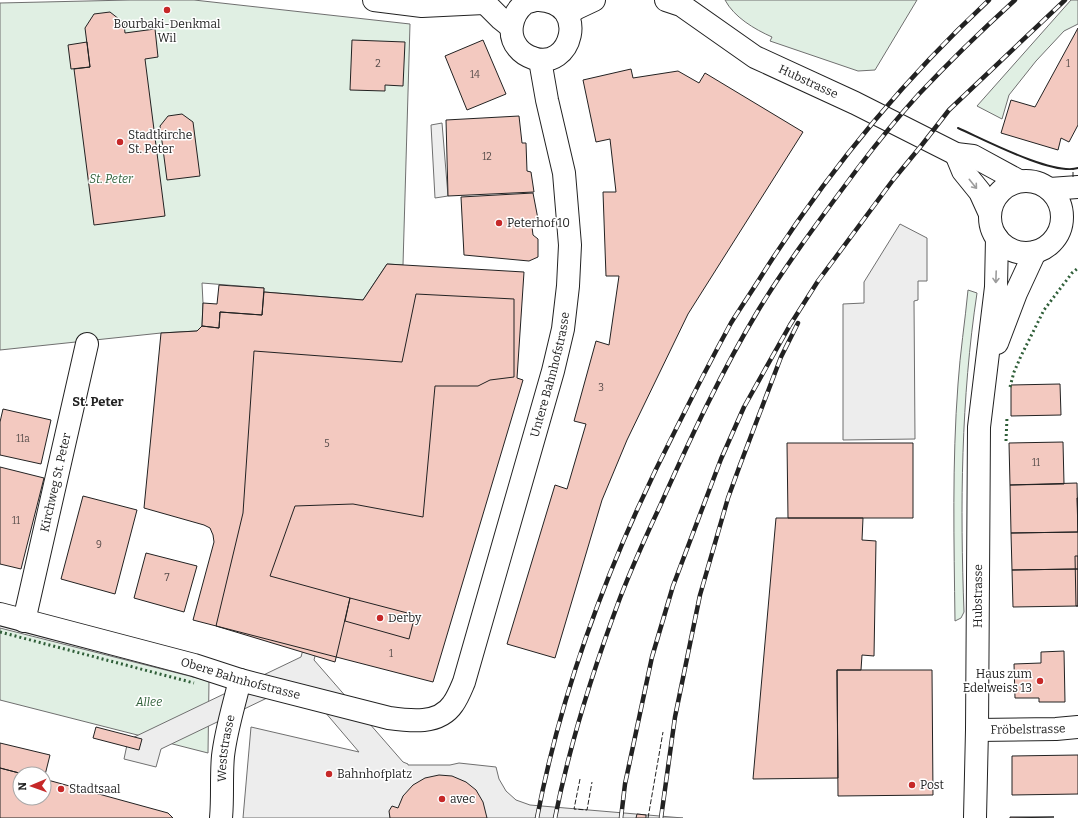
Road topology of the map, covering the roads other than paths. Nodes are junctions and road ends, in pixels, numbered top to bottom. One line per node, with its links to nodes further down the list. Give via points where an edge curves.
1 (374, 0): 3 (street, via 422,6)
2 (594, 0): 6 (street)
3 (483, 1): 7 (street)
4 (529, 1): 6 (street, via 549,1 560,6); 7 (street, via 516,13)
5 (677, 2): 9 (street, Hubstrasse, via 755,57 856,103)
6 (567, 14): 8 (street, via 571,34 566,46 559,54)
7 (511, 27): 8 (street, via 517,48 525,55)
8 (540, 60): 23 (street, Untere Bahnhofstrasse, via 564,173 569,238 568,286 563,328 551,379)
9 (956, 154): 10 (street, Hubstrasse, via 973,156); 13 (street, one-way to 13, via 963,171 980,192)
10 (1019, 181): 12 (street, via 1030,180); 13 (street, via 1008,185 999,193)
11 (1078, 187): 12 (street)
12 (1050, 189): 15 (street, via 1062,210)
13 (990, 214): 16 (street)
14 (1078, 221): 15 (street)
15 (1059, 233): 17 (street, via 1049,245)
16 (997, 238): 17 (street, via 1014,251); 19 (street, Hubstrasse, one-way to 19, via 996,287)
17 (1036, 252): 19 (street, Hubstrasse, via 1016,293)
18 (87, 344): 21 (street, Kirchweg St. Peter)
19 (985, 374): 25 (street, Hubstrasse, via 979,427)
20 (0, 614): 21 (street, Obere Bahnhofstrasse)
21 (24, 621): 22 (street, Obere Bahnhofstrasse, via 194,665)
22 (240, 680): 23 (street, Obere Bahnhofstrasse, via 407,721 430,719 442,714 452,706); 26 (street, Weststrasse, via 223,755)
23 (464, 682)
24 (1078, 727): 25 (street, Fröbelstrasse)
25 (977, 730): 27 (street, Hubstrasse)
26 (221, 818)
27 (975, 818)

